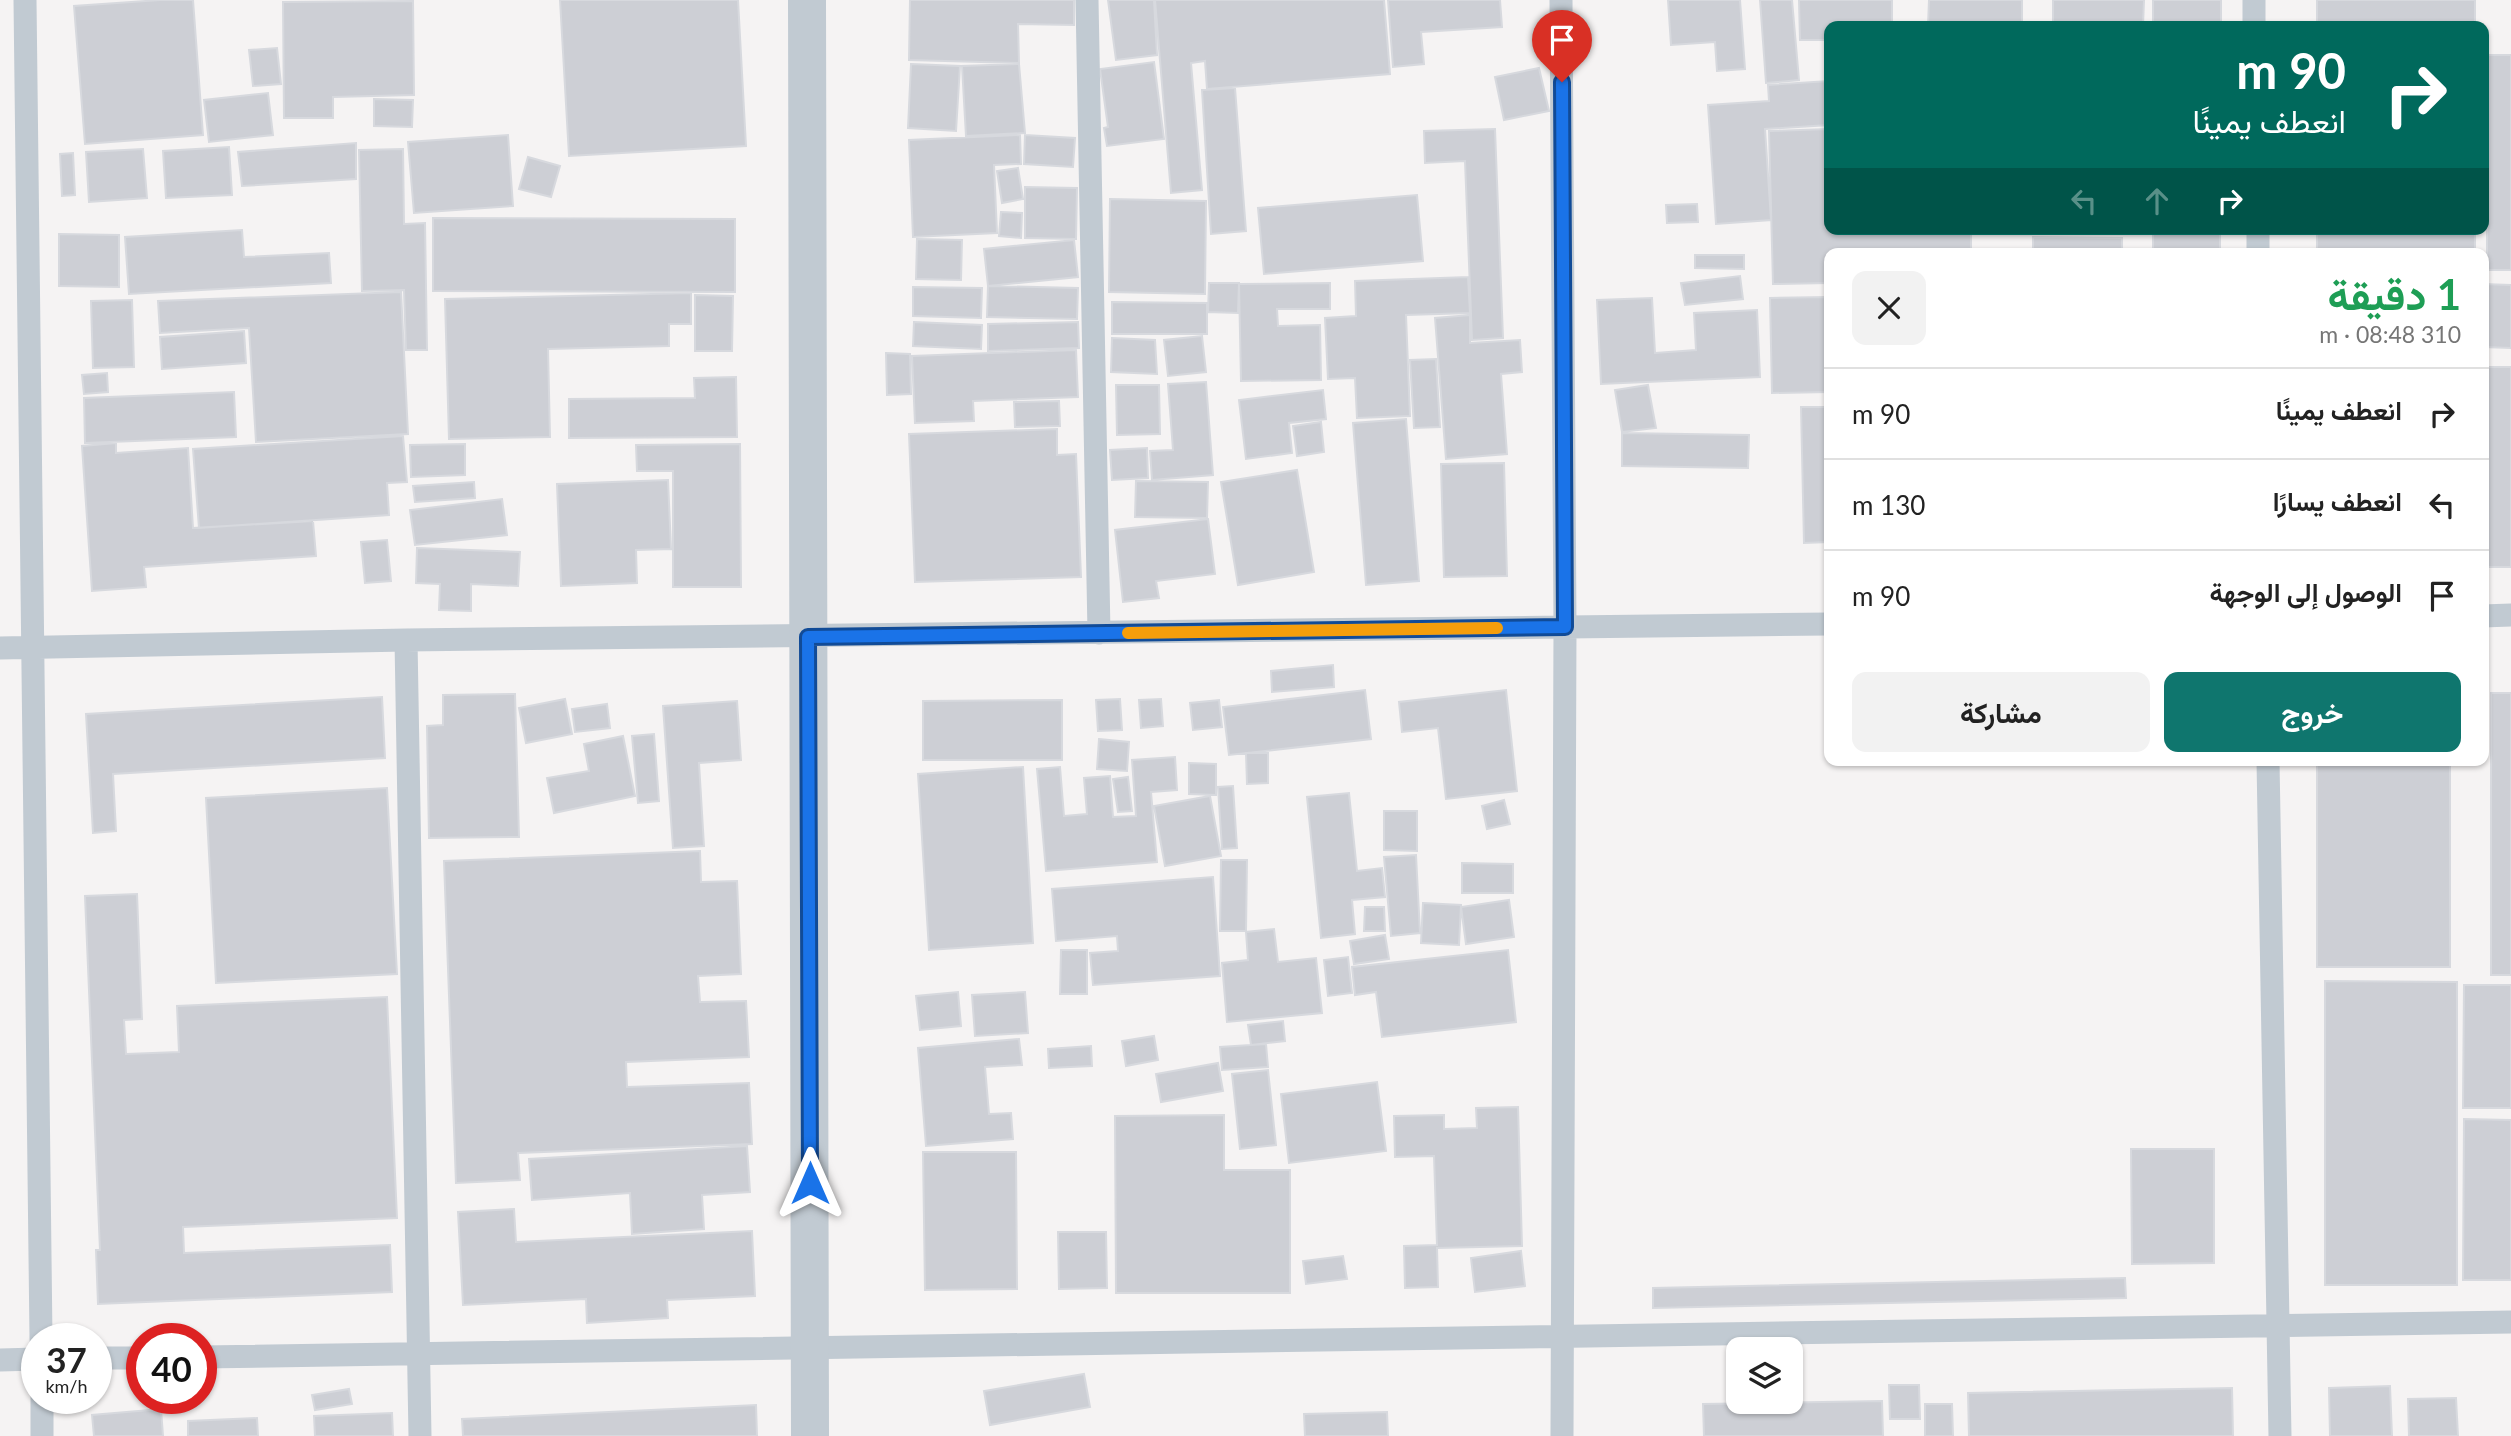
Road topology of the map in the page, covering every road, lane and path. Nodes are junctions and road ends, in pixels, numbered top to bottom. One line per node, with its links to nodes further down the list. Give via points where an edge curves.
1 (25, 0): 14 (lane)
2 (807, 0): 12 (street)
3 (1087, 0): 11 (lane)
4 (1561, 0): 10 (lane)
5 (2254, 0): 6 (lane)
6 (2254, 21)
7 (2511, 615): 8 (lane)
8 (2489, 616)
9 (1824, 624): 10 (lane)
10 (1565, 627): 11 (lane); 20 (lane)
11 (1099, 633): 12 (lane)
12 (808, 637): 13 (lane); 21 (street)
13 (406, 640): 14 (lane); 22 (lane)
14 (32, 647): 15 (lane); 18 (lane)
15 (0, 648)
16 (2267, 766): 19 (lane)
17 (2511, 1322): 19 (lane)
18 (41, 1323)
19 (2278, 1325): 20 (lane); 31 (lane)
20 (1561, 1336): 21 (lane); 30 (lane)
21 (810, 1347): 22 (lane); 29 (street)
22 (419, 1353): 23 (lane); 28 (lane)
23 (217, 1357)
24 (21, 1359): 25 (lane)
25 (0, 1360)
26 (42, 1414): 27 (lane)
27 (42, 1436)
28 (420, 1436)
29 (810, 1436)
30 (1562, 1436)
31 (2280, 1436)

